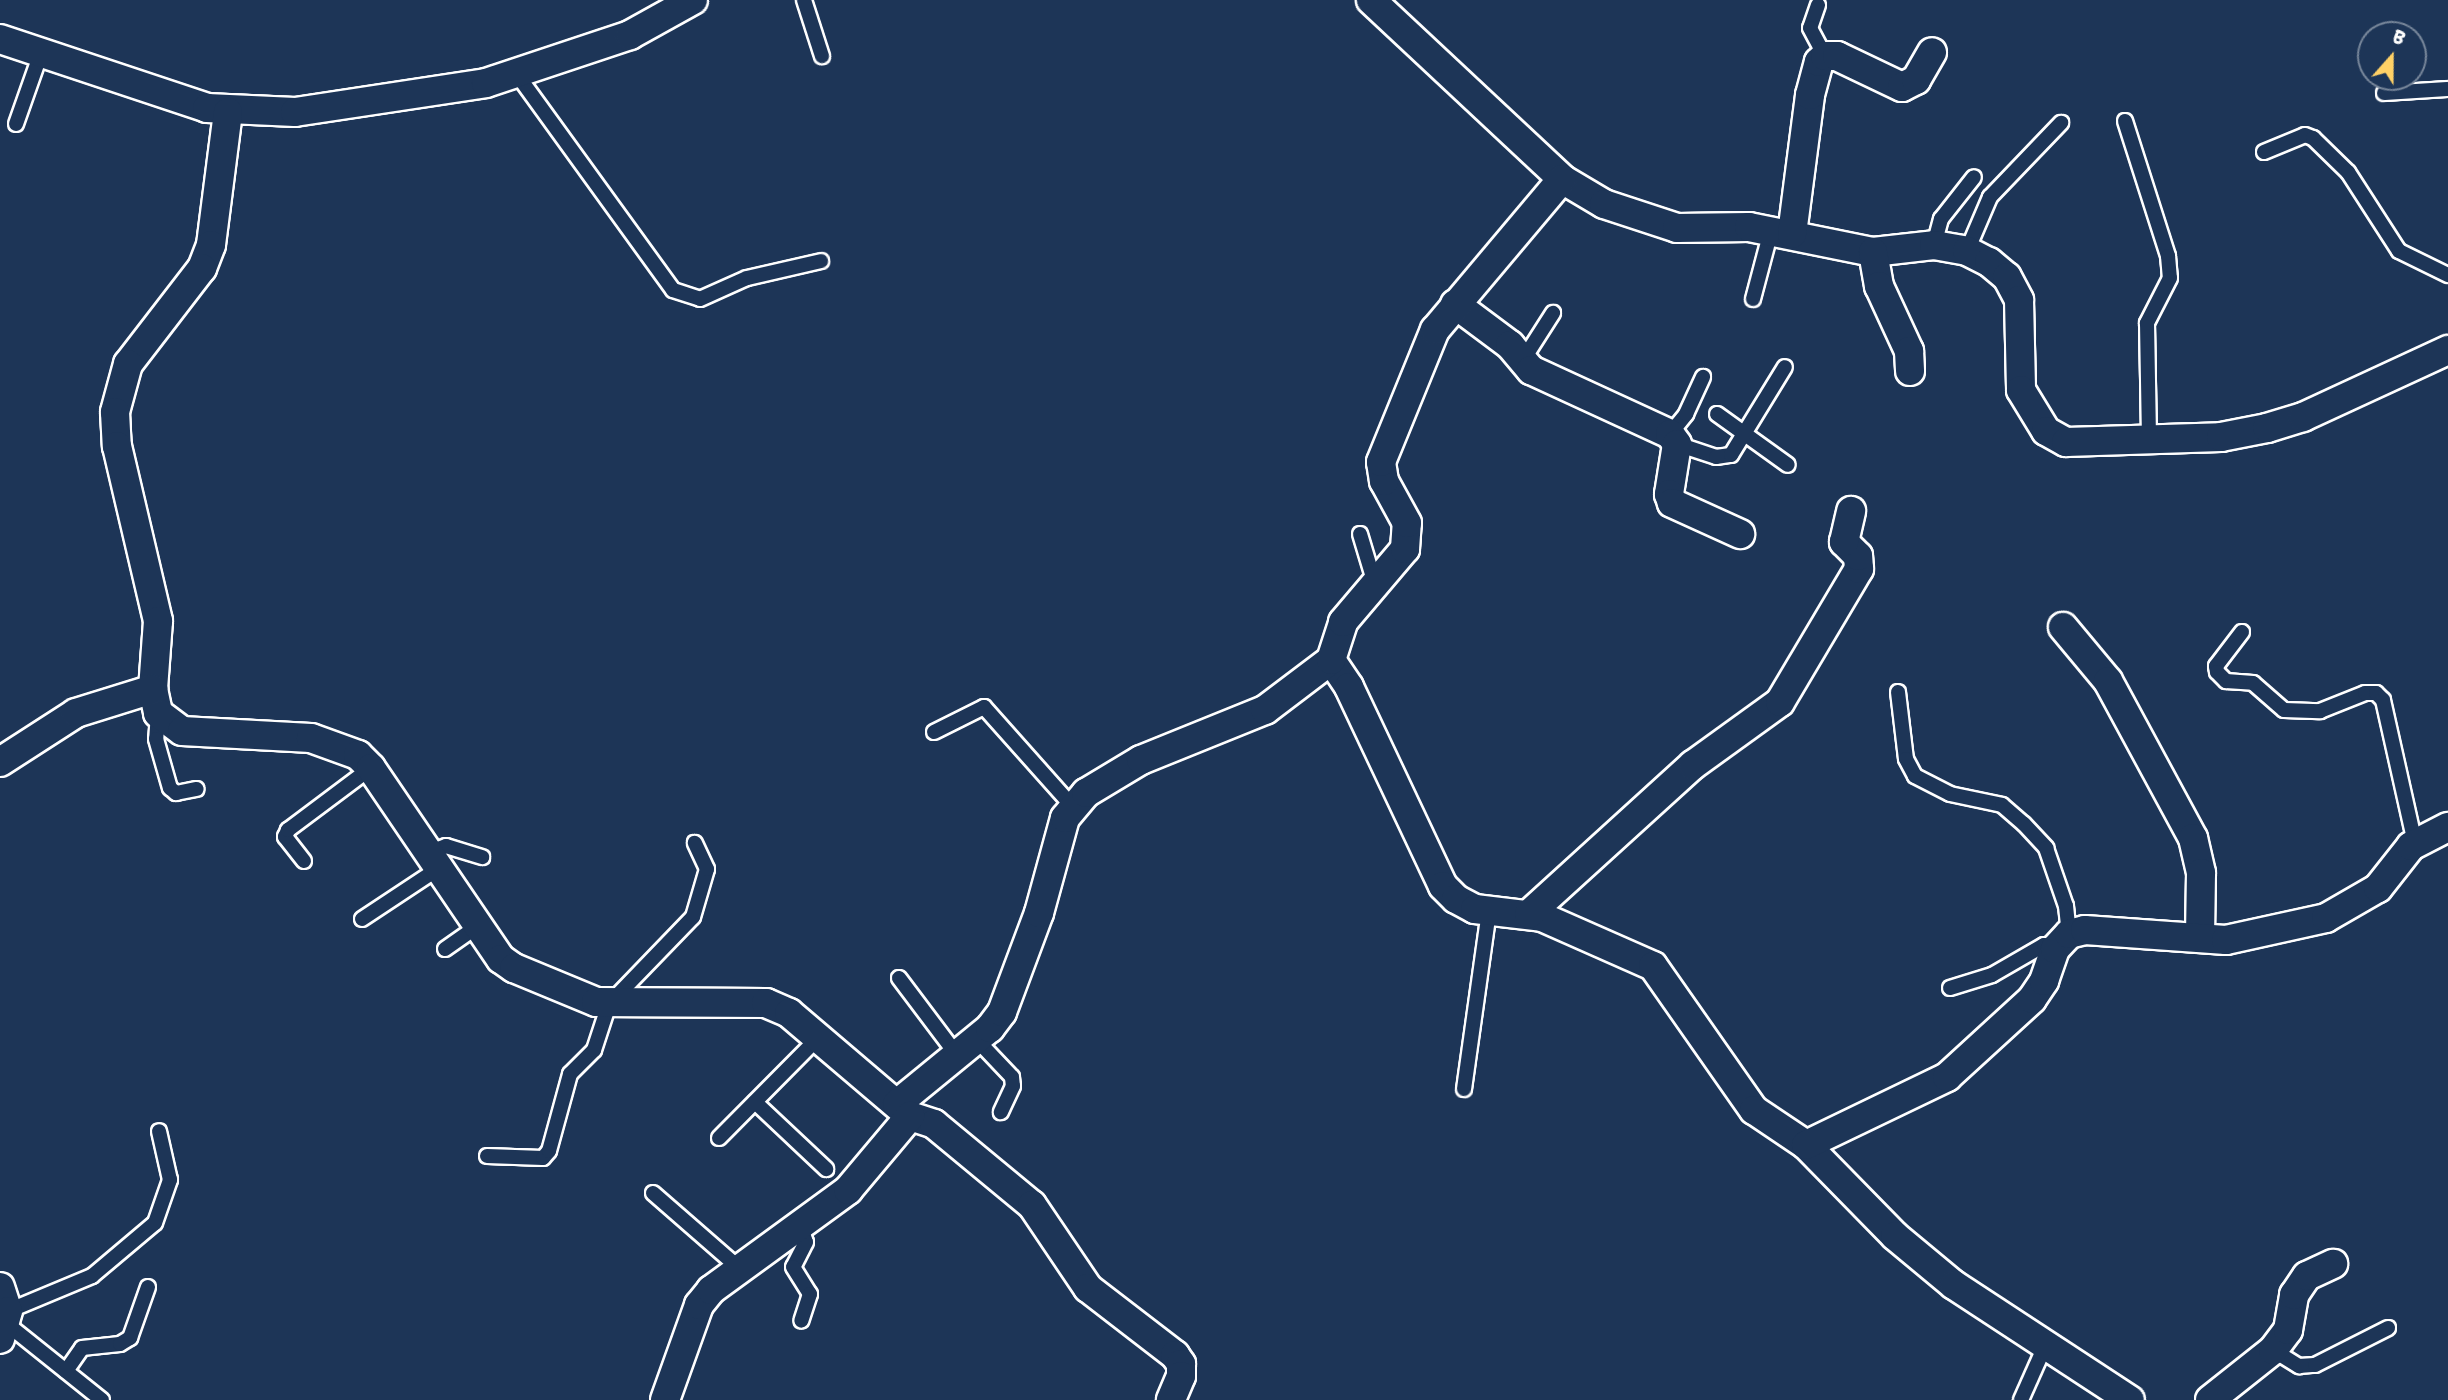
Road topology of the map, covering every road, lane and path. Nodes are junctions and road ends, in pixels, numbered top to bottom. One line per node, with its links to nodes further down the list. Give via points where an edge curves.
1 (693, 0): 10 (street, via 630,35)
2 (804, 0): 8 (lane)
3 (1371, 0): 19 (street)
4 (1818, 5): 9 (lane, via 1810,28)
5 (0, 39): 7 (street)
6 (1932, 52): 9 (street, via 1916,80 1902,87 1837,56)
7 (41, 53): 13 (street); 16 (lane)
8 (822, 56)
9 (1825, 56): 20 (street, via 1810,95)
10 (516, 73): 13 (street, via 390,100 295,112); 24 (lane, via 673,290 699,299 747,278)
11 (2448, 89): 12 (lane)
12 (2384, 93)
13 (228, 113): 47 (street, via 211,245 181,298 128,364 115,412 117,446 158,621)
14 (2125, 121): 37 (lane, via 2168,256 2170,278 2147,323)
15 (2061, 123): 22 (lane, via 1990,197)
16 (16, 124)
17 (2264, 152): 25 (lane, via 2305,135 2313,138 2348,172 2399,251)
18 (1973, 177): 21 (lane, via 1941,219)
19 (1562, 179): 20 (street, via 1641,219 1677,228); 27 (street)
20 (1782, 232): 23 (street); 26 (lane)
21 (1934, 245): 22 (street); 23 (street)
22 (1966, 251): 37 (street, via 2007,277 2019,300 2021,390 2046,431 2066,442)
23 (1873, 252): 32 (street, via 1879,286 1906,343)
24 (821, 261)
25 (2448, 275)
26 (1753, 299)
27 (1455, 304): 30 (street); 42 (street, via 1435,330 1386,442 1381,462 1384,481 1408,532 1401,557)
28 (1553, 313): 30 (lane)
29 (2448, 350): 37 (street, via 2303,417 2267,428 2221,437)
30 (1523, 360): 36 (street, via 1542,375)
31 (1785, 367): 35 (lane)
32 (1910, 371)
33 (1703, 377): 36 (lane)
34 (1717, 414): 35 (lane)
35 (1744, 433): 36 (lane, via 1731,455 1723,457); 38 (lane)
36 (1674, 439): 41 (street, via 1672,503)
37 (2149, 440)
38 (1788, 465)
39 (1852, 511): 60 (street, via 1844,541 1858,556 1859,569 1780,702 1683,773 1626,830)
40 (1360, 534): 42 (lane)
41 (1740, 534)
42 (1376, 586): 45 (street, via 1343,622)
43 (2063, 627): 63 (street, via 2108,681 2193,838 2201,873)
44 (2242, 632): 55 (lane, via 2216,666 2217,672 2226,681 2253,683 2284,710 2320,710 2365,693 2376,693 2383,700)
45 (1331, 660): 52 (street, via 1265,710 1141,760 1086,793); 59 (street, via 1349,687 1443,886 1456,899)
46 (1898, 692): 64 (lane, via 1906,759 1914,776 1950,794 2002,805 2046,848 2066,906)
47 (155, 701): 49 (street, via 76,713); 50 (street, via 164,723 201,734 311,738 348,750); 51 (lane, via 156,739 170,788 176,793)
48 (934, 732): 52 (lane, via 984,707)
49 (0, 762)
50 (371, 768): 57 (street); 58 (lane, via 288,830 285,837)
51 (197, 789)
52 (1073, 807): 70 (street, via 1065,818 1012,991 1002,1012)
53 (2448, 827): 55 (street)
54 (695, 843): 68 (lane, via 707,869 693,917)
55 (2415, 843): 63 (street, via 2378,888 2326,918 2265,934)
56 (482, 857): 57 (lane, via 446,846)
57 (434, 860): 61 (lane); 62 (street)
58 (304, 862)
59 (1489, 912): 60 (street); 71 (lane)
60 (1529, 914): 77 (street, via 1653,967 1740,1095)
61 (362, 919)
62 (478, 926): 65 (lane); 68 (street, via 501,959 514,968)
63 (2200, 938): 64 (street, via 2085,930)
64 (2062, 942): 67 (lane, via 2044,945 1992,975); 77 (street, via 2032,999 1947,1077)
65 (445, 949)
66 (899, 978): 70 (lane)
67 (1950, 988)
68 (609, 1004): 69 (street, via 633,1000 766,1003 789,1013); 78 (lane, via 594,1050 570,1074 549,1151 543,1158)
69 (819, 1038): 72 (lane); 73 (street)
70 (966, 1047): 73 (street); 74 (lane, via 1012,1077 1013,1086)
71 (1464, 1089)
72 (755, 1102): 76 (lane); 79 (lane)
73 (903, 1110): 81 (street, via 859,1180); 93 (street, via 933,1124 1032,1205 1088,1288 1175,1355 1181,1376)
74 (1001, 1112)
75 (159, 1131): 85 (lane, via 170,1180 155,1223 92,1276)
76 (719, 1138)
77 (1806, 1145): 88 (street, via 1895,1236 1954,1285)
78 (487, 1156)
79 (825, 1169)
80 (653, 1193): 83 (lane)
81 (800, 1224): 83 (street); 86 (lane, via 807,1235 793,1267 810,1294)
82 (2333, 1264): 89 (street, via 2307,1276 2294,1295 2288,1330)
83 (740, 1269): 92 (street, via 699,1305)
84 (148, 1287): 90 (lane, via 130,1338 120,1344 82,1348)
85 (3, 1316): 90 (lane)
86 (801, 1321)
87 (2388, 1328): 89 (lane, via 2315,1364 2300,1366)
88 (2045, 1346): 94 (lane); 95 (street)
89 (2273, 1350): 96 (street)
90 (65, 1371): 91 (lane)
91 (102, 1400)
92 (665, 1400)
93 (1171, 1400)
94 (2021, 1400)
95 (2130, 1400)
96 (2210, 1400)

